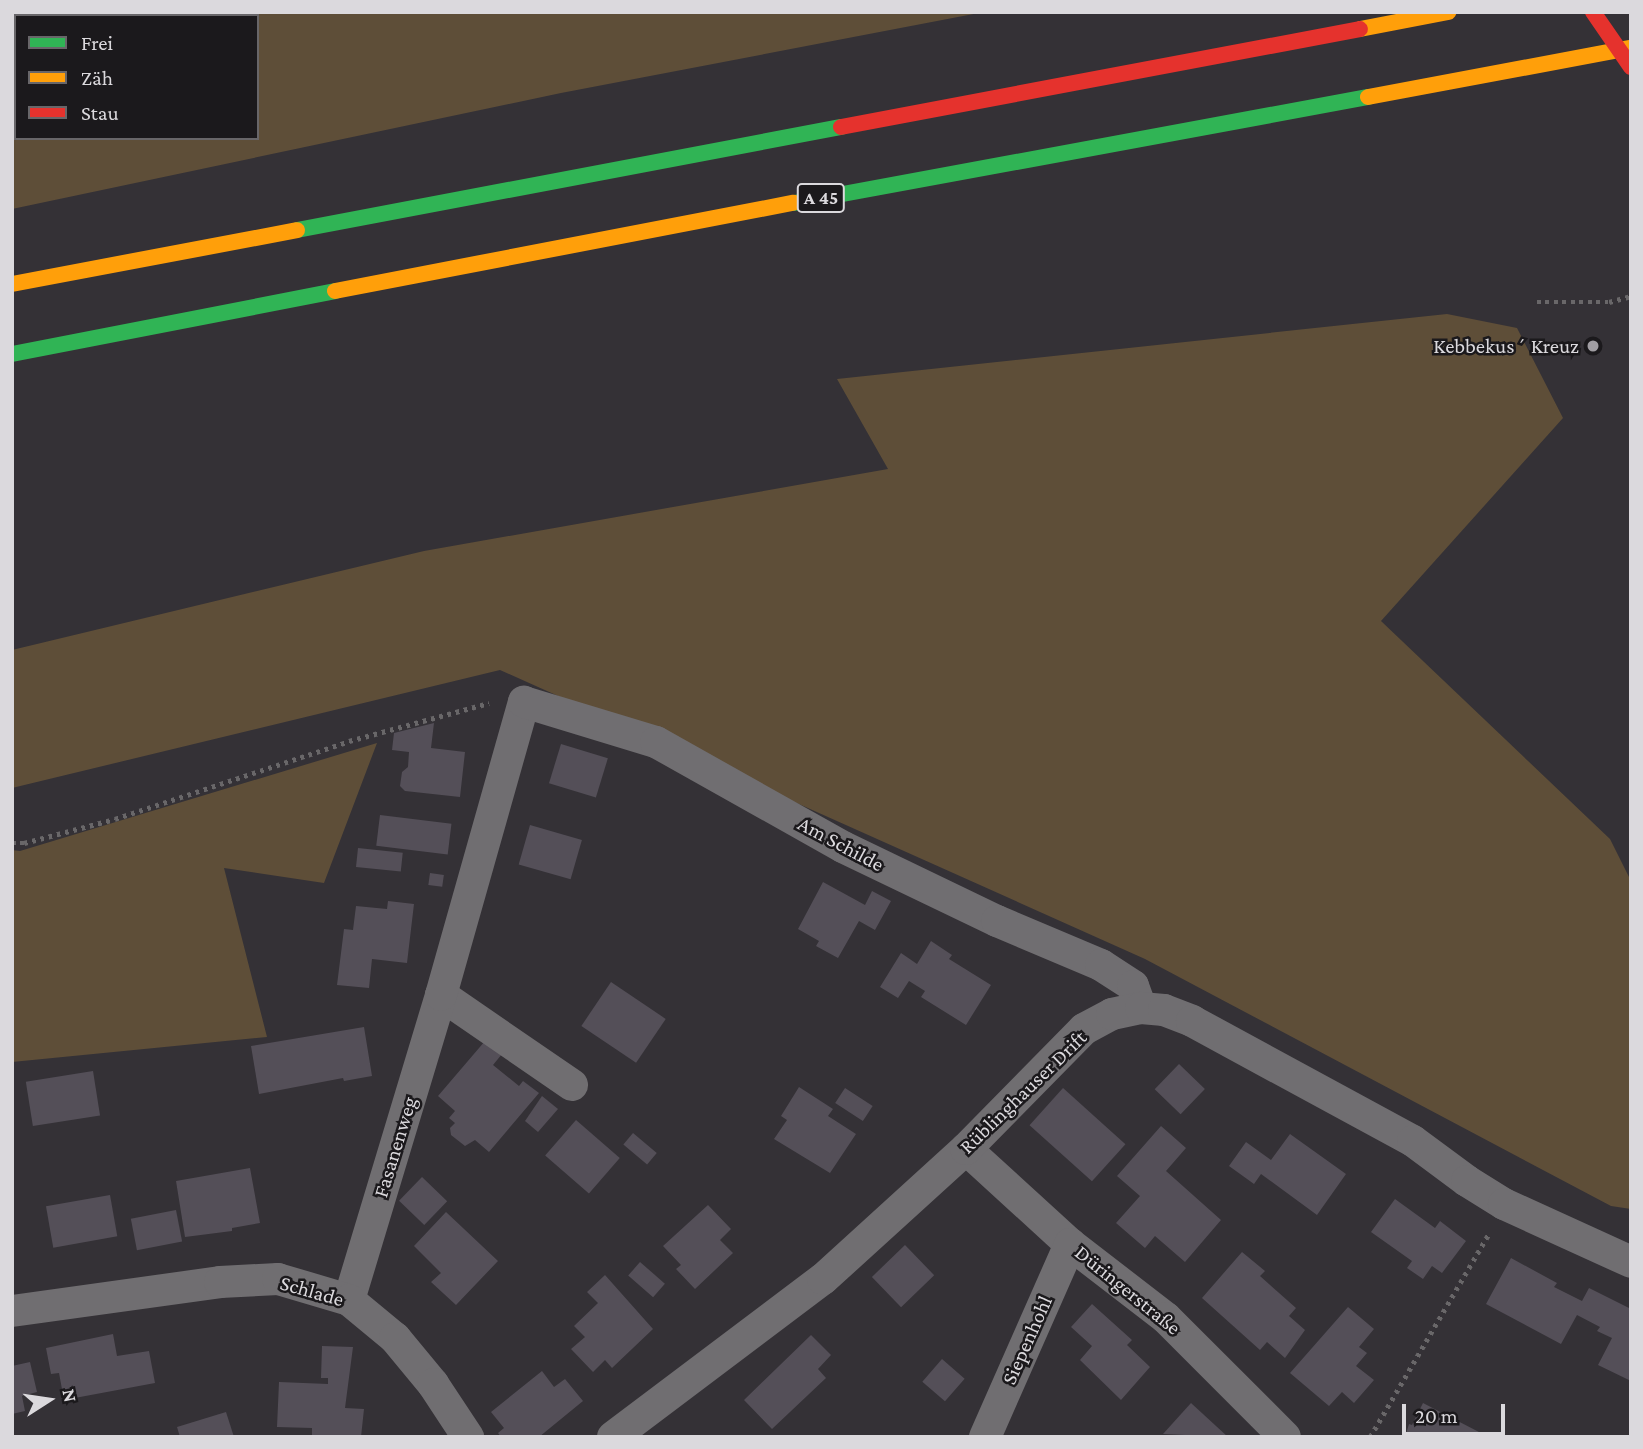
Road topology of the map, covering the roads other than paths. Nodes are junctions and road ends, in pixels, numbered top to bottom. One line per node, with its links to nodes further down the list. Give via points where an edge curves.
1 (1448, 12): 5 (main road)
2 (1593, 12): 4 (main road, bridge)
3 (1631, 48): 6 (main road, A 45, via 643,231)
4 (1631, 67)
5 (12, 284)
6 (12, 354)
7 (524, 702): 8 (street, Fasanenweg); 9 (street, Am Schilde, via 656,742 843,847 1101,965 1133,986)
8 (442, 995): 10 (street); 14 (street, Fasanenweg)
9 (1141, 1008): 11 (street, Rüblinghauser Drift, via 1112,1014 1084,1030); 13 (street, Rüblinghauser Drift, via 1164,1010 1192,1021 1413,1141 1504,1204)
10 (572, 1085)
11 (966, 1149): 12 (street, Düringerstraße); 17 (street, Rüblinghauser Drift, via 823,1279)
12 (1070, 1244): 18 (street, Siepenhohl); 19 (street, Düringerstraße, via 1166,1318)
13 (1631, 1262)
14 (349, 1300): 15 (street, Schlade, via 278,1279 220,1282); 16 (street, Schlade, via 395,1338)
15 (12, 1311)
16 (468, 1437)
17 (613, 1437)
18 (985, 1437)
19 (1285, 1437)

